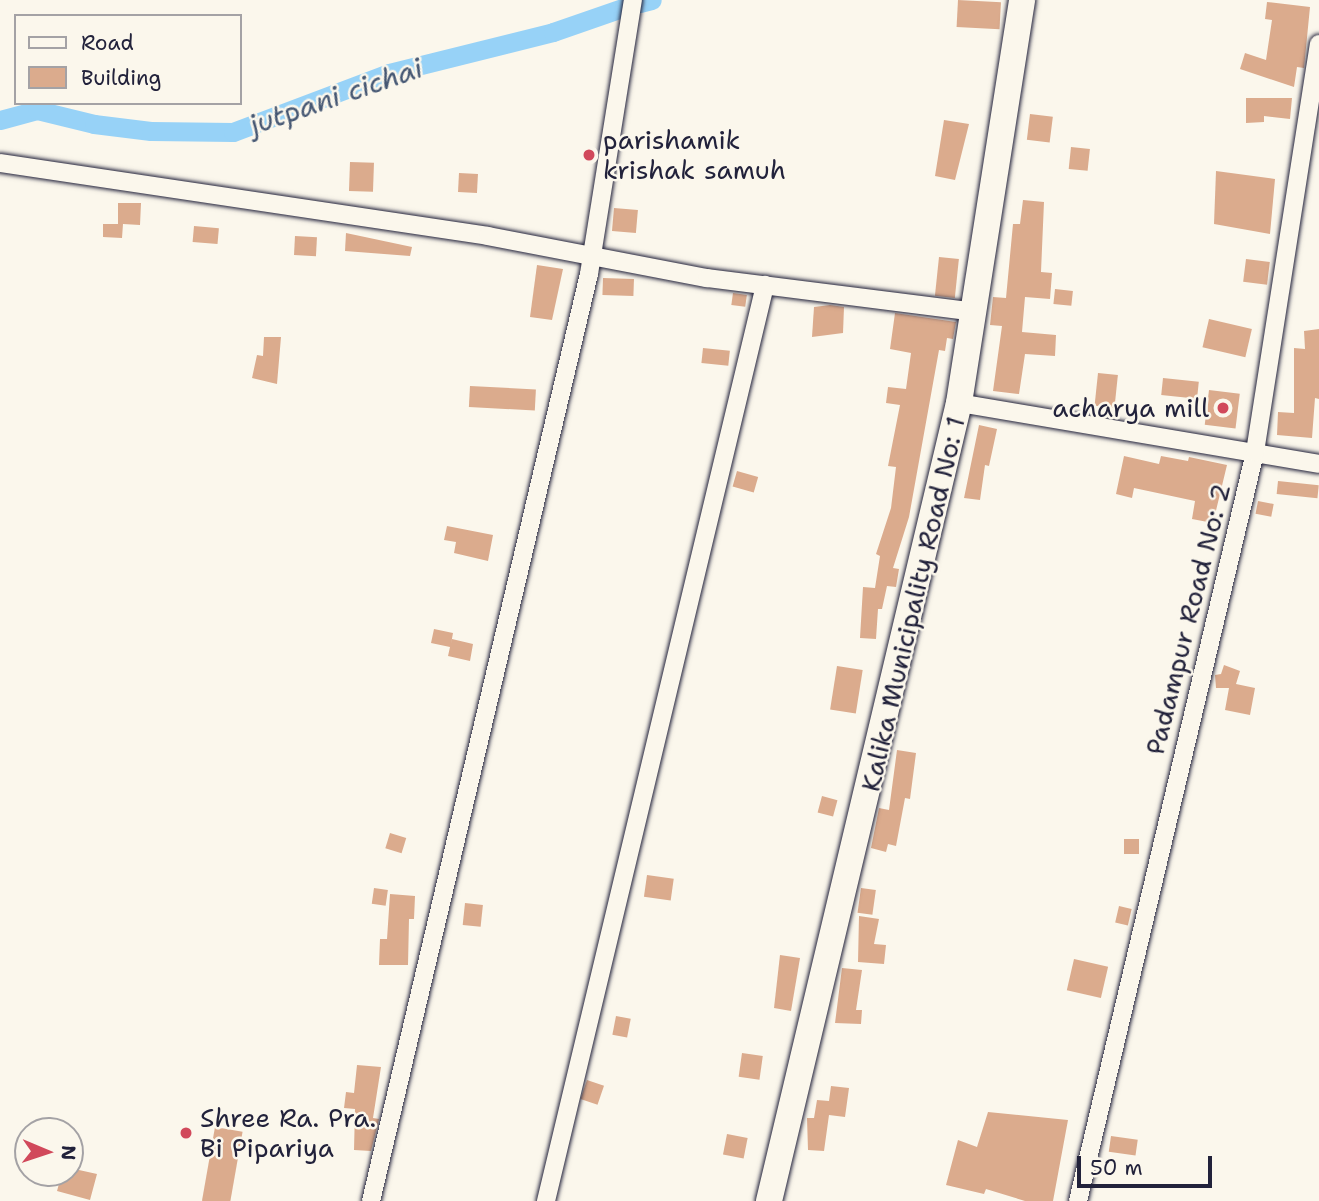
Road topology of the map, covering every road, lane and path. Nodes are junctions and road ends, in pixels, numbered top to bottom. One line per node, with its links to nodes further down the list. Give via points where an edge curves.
1 (633, 0): 5 (street)
2 (1023, 0): 7 (street, Kalika Municipality Road No: 1)
3 (1319, 44): 9 (street, Padampur Road No: 2)
4 (0, 163): 5 (street, via 488,236)
5 (592, 258): 6 (street); 11 (street)
6 (765, 285): 7 (street); 12 (street)
7 (975, 312): 8 (street, Kalika Municipality Road No: 1)
8 (960, 403): 9 (street); 13 (street, Kalika Municipality Road No: 1)
9 (1255, 452): 10 (street); 14 (street, Padampur Road No: 2)
10 (1319, 464)
11 (371, 1201)
12 (546, 1201)
13 (769, 1201)
14 (1077, 1201)

